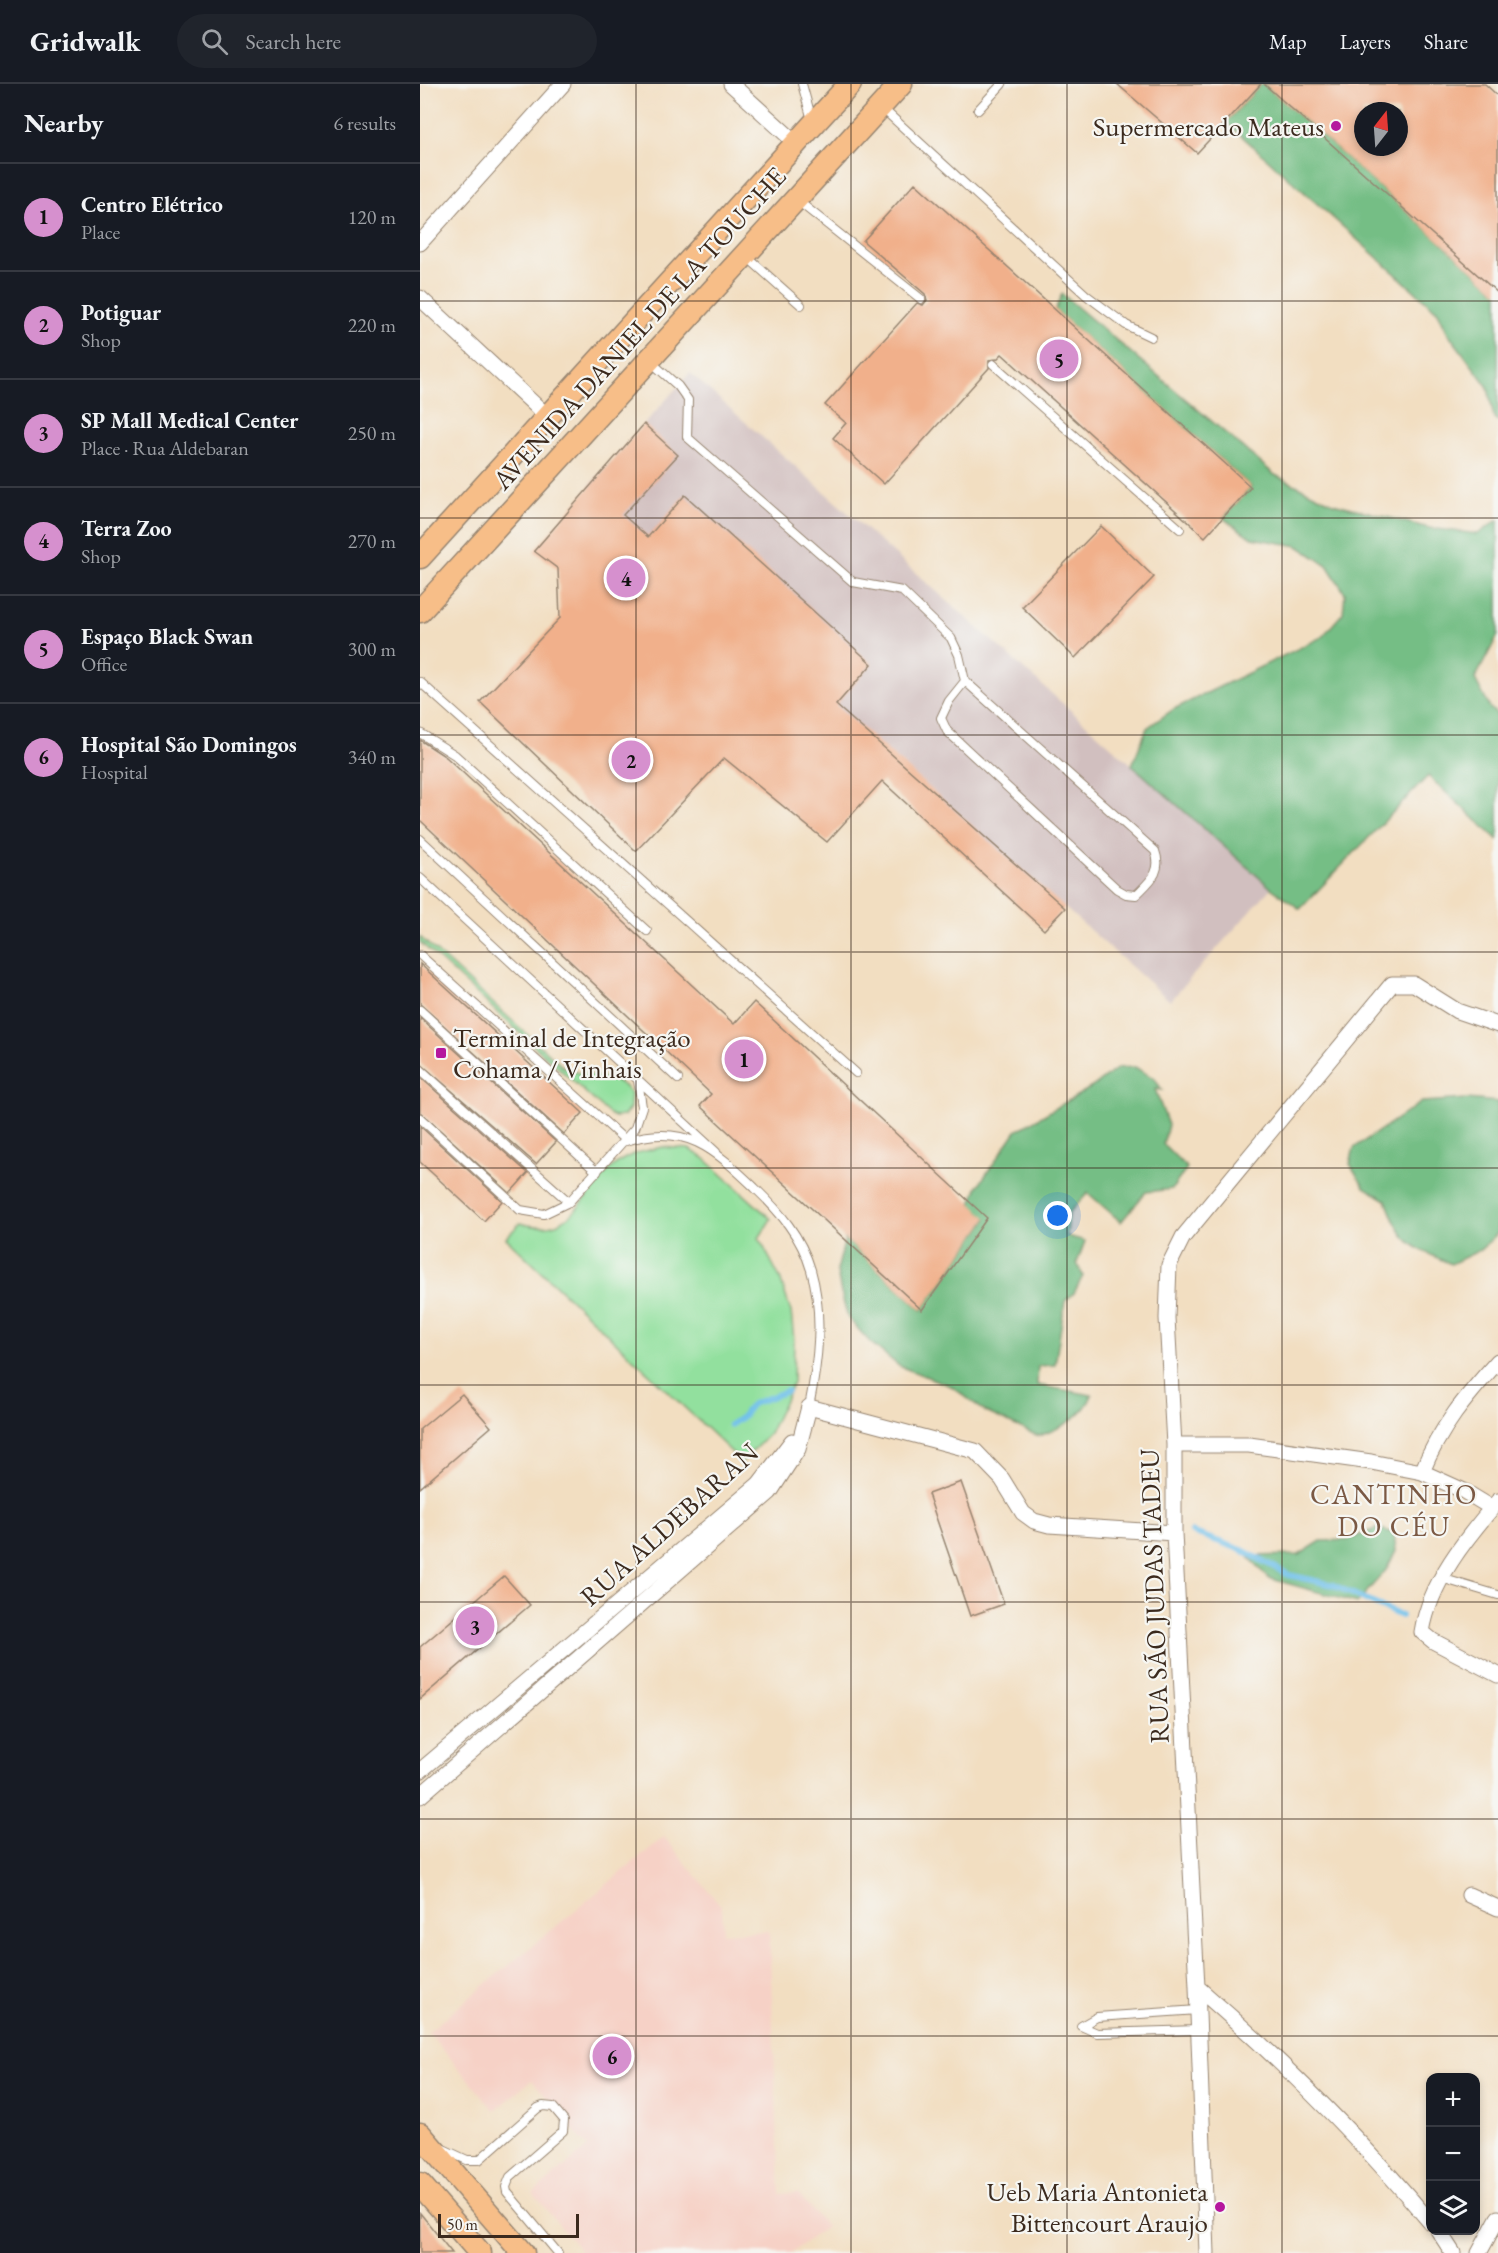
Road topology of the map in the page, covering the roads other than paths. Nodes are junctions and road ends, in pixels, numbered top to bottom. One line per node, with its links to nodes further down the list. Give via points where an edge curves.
1 (563, 84): 12 (street)
2 (732, 84): 10 (street)
3 (802, 84): 9 (lane)
4 (850, 84): 9 (main road, AVENIDA DANIEL DE LA TOUCHE)
5 (901, 84): 7 (main road, AVENIDA DANIEL DE LA TOUCHE)
6 (1002, 84): 8 (lane)
7 (880, 106): 11 (main road, AVENIDA DANIEL DE LA TOUCHE); 17 (lane, via 1086,295 1126,325)
8 (978, 111)
9 (813, 124): 10 (main road, AVENIDA DANIEL DE LA TOUCHE)
10 (796, 143): 20 (main road, AVENIDA DANIEL DE LA TOUCHE)
11 (796, 199): 13 (main road, AVENIDA DANIEL DE LA TOUCHE); 15 (lane)
12 (420, 243)
13 (745, 255): 16 (lane); 18 (main road, AVENIDA DANIEL DE LA TOUCHE)
14 (420, 298): 20 (street)
15 (921, 299)
16 (801, 305)
17 (1151, 337)
18 (649, 360): 23 (main road, AVENIDA DANIEL DE LA TOUCHE); 24 (lane, via 688,400 687,437 853,582 902,591 951,638)
19 (993, 364): 21 (lane)
20 (548, 417): 22 (main road, AVENIDA DANIEL DE LA TOUCHE)
21 (1180, 529)
22 (420, 557)
23 (420, 611)
24 (965, 681): 24 (lane, via 941,718 947,730 1118,889 1136,895 1158,870 1155,851)
25 (420, 682): 34 (lane)
26 (420, 733): 29 (lane, via 455,755)
27 (420, 839): 36 (lane)
28 (420, 878): 35 (lane)
29 (647, 932)
30 (420, 955): 38 (lane)
31 (420, 1010): 40 (lane)
32 (1498, 1025): 44 (street, RUA SÃO JUDAS TADEU, via 1457,1011 1414,984 1392,984 1183,1237 1173,1254 1166,1284)
33 (420, 1069): 41 (lane)
34 (856, 1074)
35 (638, 1078): 38 (lane, via 642,1107); 39 (lane)
36 (678, 1079)
37 (420, 1118): 41 (lane, via 520,1210 544,1214)
38 (626, 1141): 39 (lane, via 651,1135 675,1136); 40 (lane)
39 (716, 1152): 43 (lane, via 784,1216 811,1271 818,1347)
40 (597, 1172): 41 (lane)
41 (569, 1202)
42 (1498, 1361): 45 (street, via 1441,1432)
43 (809, 1407): 47 (street, via 975,1451 1002,1479 1023,1513 1034,1521); 51 (street, RUA ALDEBARAN, via 784,1454 759,1484); 52 (street, RUA ALDEBARAN, via 798,1449 770,1492)
44 (1174, 1445): 45 (street, via 1249,1445 1303,1451); 47 (street, RUA SÃO JUDAS TADEU)
45 (1422, 1473): 46 (street)
46 (1495, 1504): 48 (street)
47 (1174, 1533): 55 (street, RUA SÃO JUDAS TADEU)
48 (1441, 1578): 49 (lane); 50 (street, via 1422,1632)
49 (1498, 1595)
50 (1498, 1675)
51 (420, 1771)
52 (420, 1796)
53 (1468, 1895): 54 (street)
54 (1498, 1908)
55 (1197, 1987): 56 (street, RUA SÃO JUDAS TADEU); 60 (street, via 1315,2098)
56 (1198, 2010): 57 (street, RUA SÃO JUDAS TADEU); 57 (lane, via 1097,2017 1081,2026 1097,2033)
57 (1199, 2030): 66 (street, RUA SÃO JUDAS TADEU)
58 (423, 2137): 64 (main road); 65 (lane, via 467,2160 479,2160 538,2108 553,2107 564,2120 563,2131 510,2177 506,2187)
59 (420, 2184): 63 (main road)
60 (1426, 2217)
61 (1498, 2218): 68 (street)
62 (1441, 2235): 67 (street)
63 (480, 2253)
64 (523, 2253)
65 (558, 2253)
66 (1207, 2253)
67 (1453, 2253)
68 (1479, 2253)

